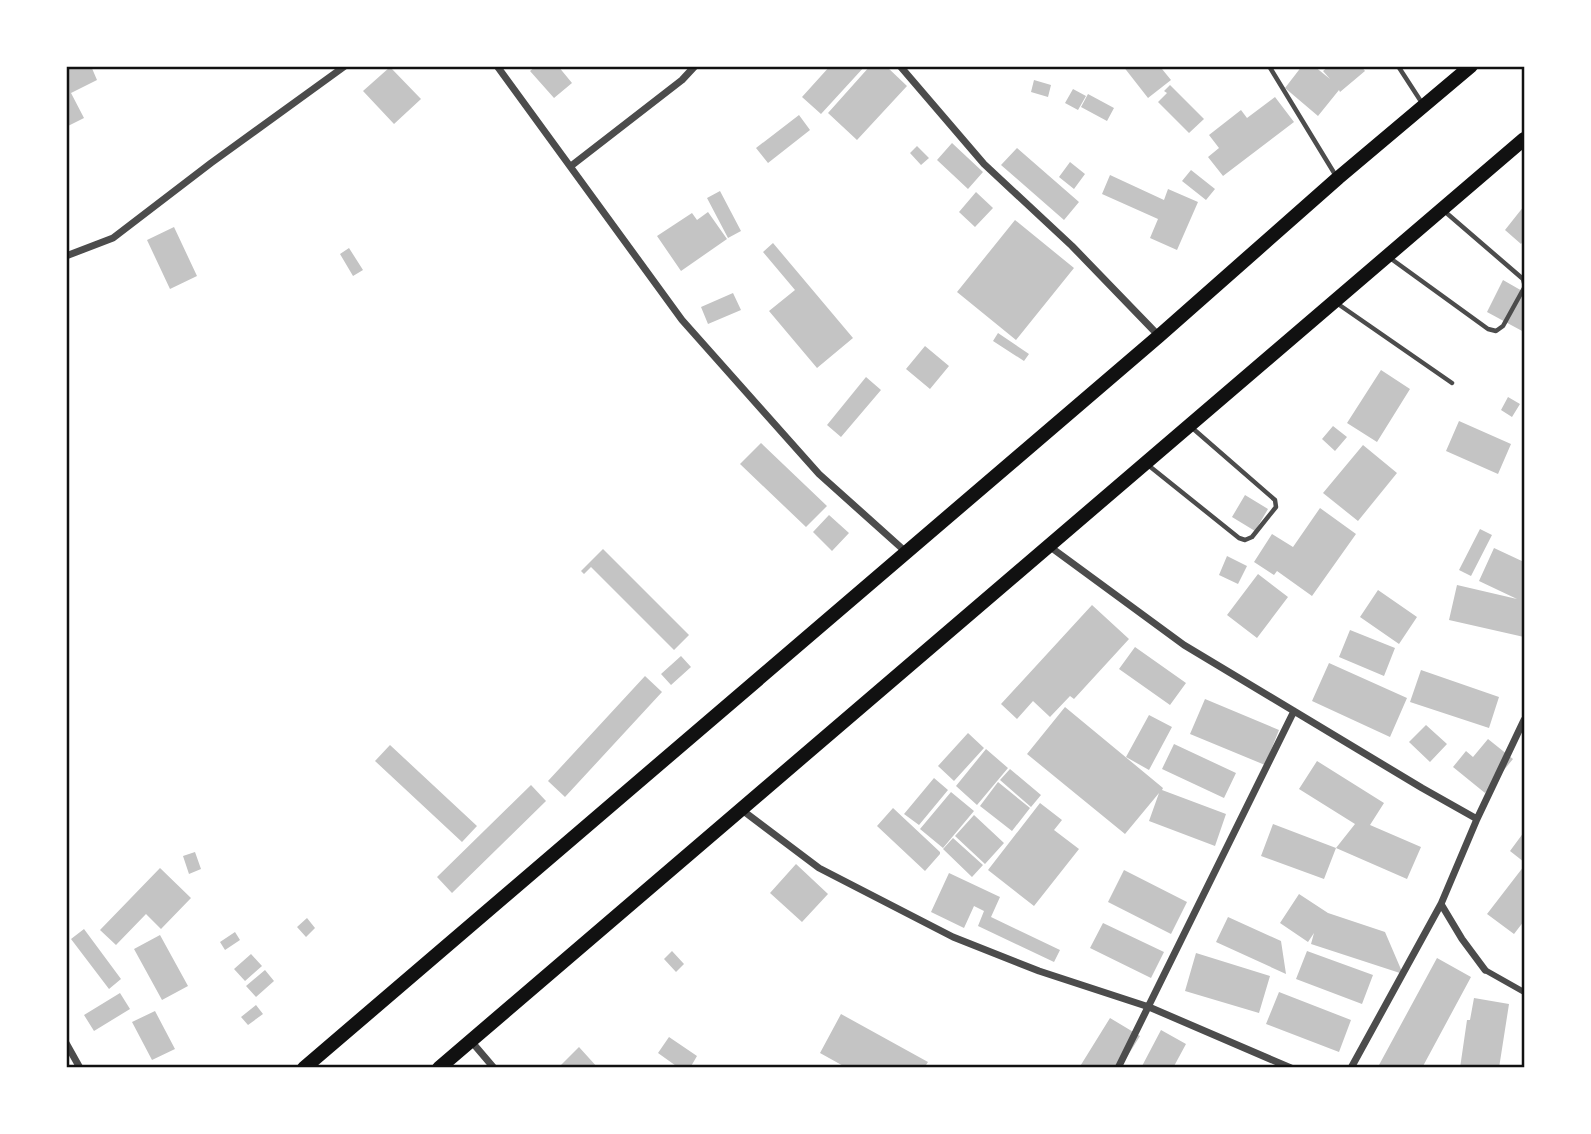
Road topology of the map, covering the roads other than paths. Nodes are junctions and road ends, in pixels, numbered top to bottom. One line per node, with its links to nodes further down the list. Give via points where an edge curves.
1 (345, 66): 13 (street, via 113,238)
2 (497, 66): 10 (street)
3 (695, 66): 10 (street)
4 (900, 66): 17 (street, via 984,164)
5 (1269, 66): 11 (lane)
6 (1398, 66): 8 (lane)
7 (1471, 66): 8 (highway)
8 (1424, 107): 11 (highway)
9 (1524, 139): 12 (highway)
10 (571, 166): 22 (street, via 682,320 820,474)
11 (1338, 178): 17 (highway)
12 (1442, 209): 14 (highway); 15 (lane, via 1523,279)
13 (66, 256)
14 (1388, 256): 15 (lane, via 1496,331); 16 (highway)
15 (1524, 286)
16 (1334, 302): 18 (lane); 19 (highway)
17 (1159, 336): 22 (highway)
18 (1452, 383)
19 (1190, 425): 20 (highway); 20 (lane, via 1275,500 1276,507 1252,537 1239,538)
20 (1146, 463): 21 (highway)
21 (1049, 546): 23 (street, via 1184,645); 25 (highway)
22 (906, 552): 34 (highway)
23 (1294, 711): 26 (street); 30 (street)
24 (1524, 720): 26 (street)
25 (741, 809): 30 (street, via 819,868 941,931 1039,971); 31 (highway)
26 (1477, 819): 27 (street)
27 (1441, 904): 28 (street); 39 (street)
28 (1485, 970): 29 (street)
29 (1524, 992)
30 (1149, 1007): 37 (street); 38 (street)
31 (471, 1041): 35 (highway); 36 (street)
32 (66, 1043): 33 (street)
33 (80, 1068)
34 (304, 1068)
35 (439, 1068)
36 (494, 1068)
37 (1118, 1068)
38 (1291, 1068)
39 (1351, 1068)

